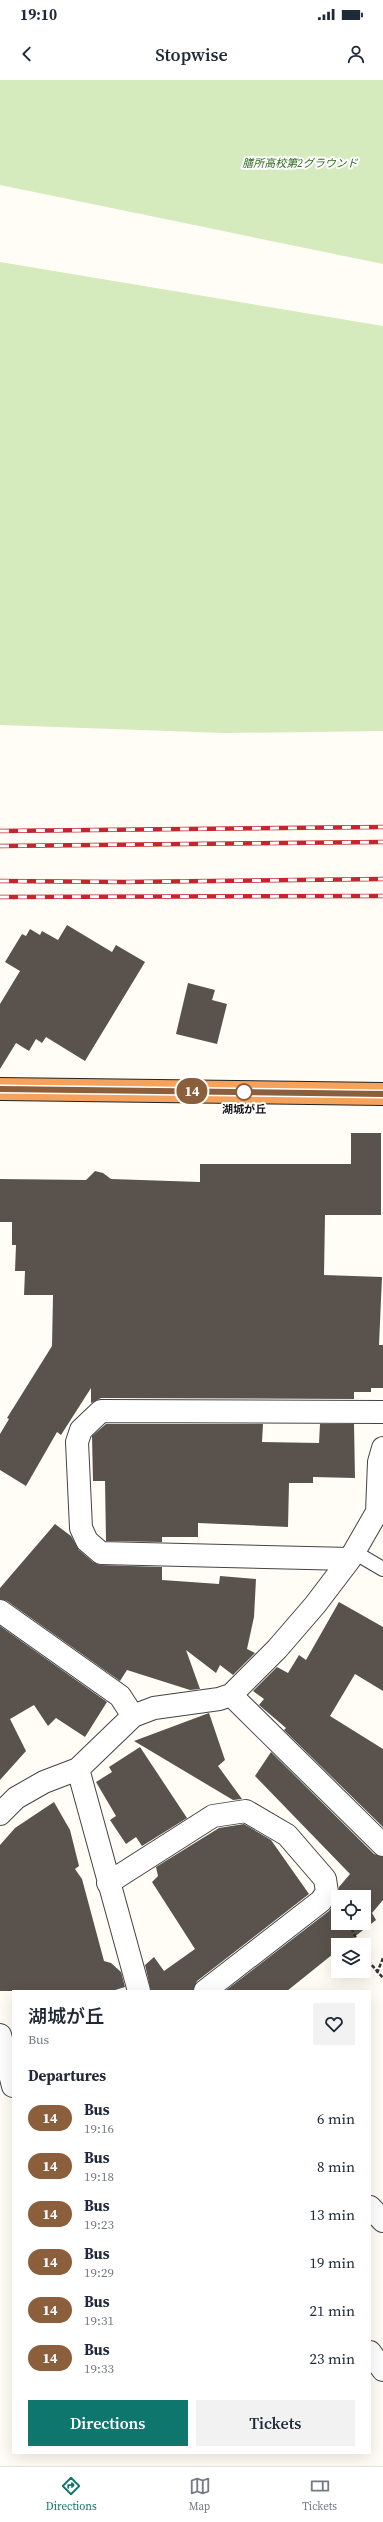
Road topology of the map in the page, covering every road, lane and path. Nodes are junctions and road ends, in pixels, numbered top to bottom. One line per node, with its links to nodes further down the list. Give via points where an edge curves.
1 (0, 1089): 2 (highway)
2 (383, 1094)
3 (383, 1412): 5 (street, via 101,1411 81,1430 77,1442 80,1528 87,1541 101,1553)
4 (383, 1448): 5 (street, via 379,1462 377,1512)
5 (352, 1556): 6 (lane); 8 (street, via 287,1638)
6 (383, 1569)
7 (0, 1611): 9 (street, via 120,1696)
8 (231, 1695): 9 (street, via 220,1699 154,1708); 12 (street)
9 (133, 1716): 10 (street)
10 (78, 1769): 11 (street, via 44,1782 16,1798); 13 (street)
11 (0, 1814)
12 (383, 1845)
13 (108, 1883): 18 (street); 19 (street, via 213,1816 246,1811 287,1835 325,1879 327,1892 321,1902)
14 (383, 1958): 16 (path)
15 (371, 1966): 16 (path)
16 (377, 1974): 17 (path)
17 (383, 1978)
18 (138, 1990)
19 (206, 1990)
20 (0, 2035): 21 (street)
21 (12, 2082)
22 (371, 2208): 23 (street)
23 (383, 2221)
24 (371, 2353): 25 (street)
25 (383, 2370)
26 (371, 2378): 27 (street)
27 (383, 2379)

